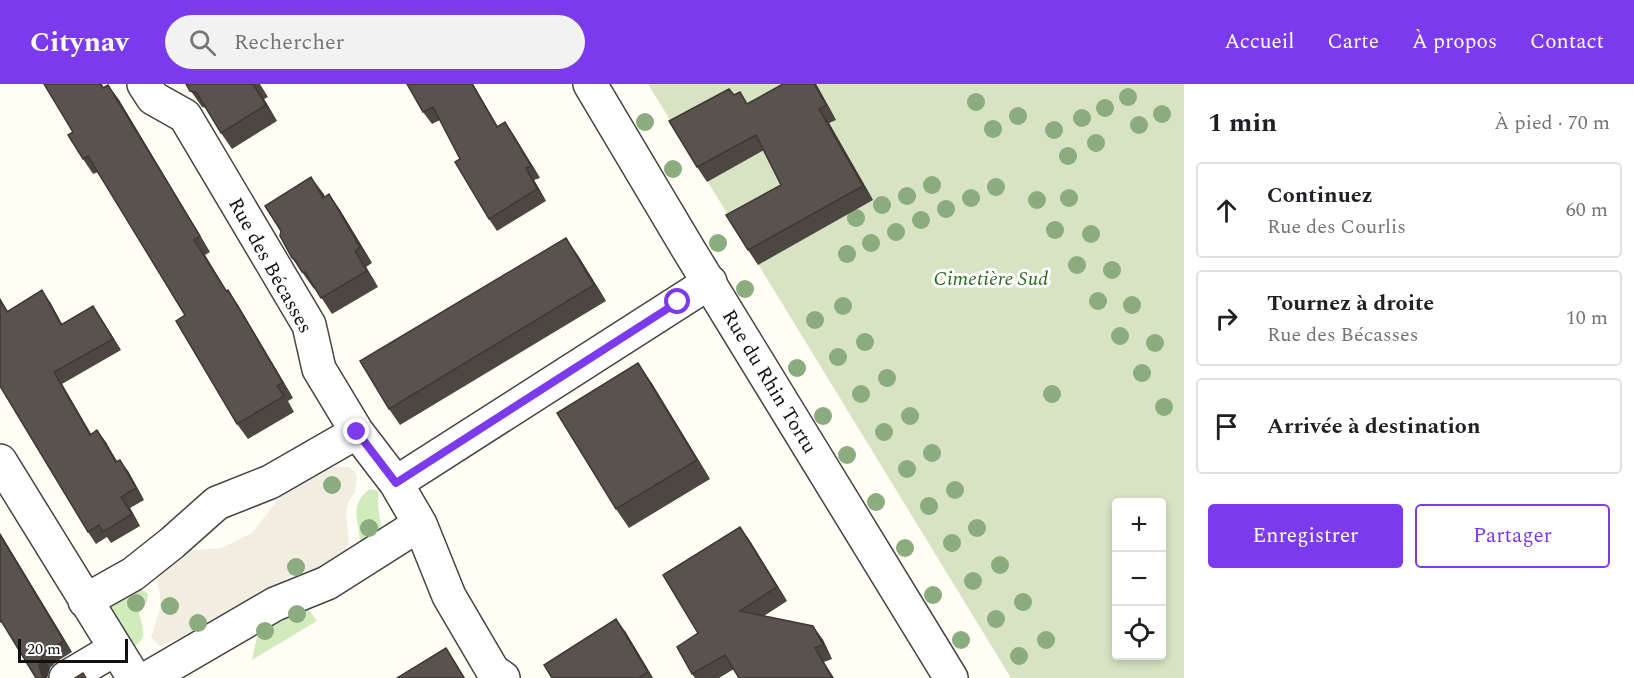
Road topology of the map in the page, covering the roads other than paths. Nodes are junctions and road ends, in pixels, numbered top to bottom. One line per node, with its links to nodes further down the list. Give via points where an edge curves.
1 (144, 84): 4 (street, Rue des Bécasses, via 153,99 185,116 309,325 319,369)
2 (590, 84): 3 (street, Rue du Rhin Tortu)
3 (710, 282): 6 (street); 14 (street, Rue du Rhin Tortu)
4 (357, 432): 6 (street, Rue des Bécasses); 8 (street, via 270,482 217,503 133,574)
5 (0, 461): 8 (street)
6 (396, 483): 7 (street, Rue des Bécasses)
7 (420, 524): 12 (street, via 327,583 274,604); 13 (street, Rue des Bécasses, via 449,596 493,671)
8 (85, 601): 9 (street)
9 (115, 648): 10 (street); 11 (street)
10 (66, 678)
11 (134, 678)
12 (148, 678)
13 (503, 678)
14 (951, 678)

